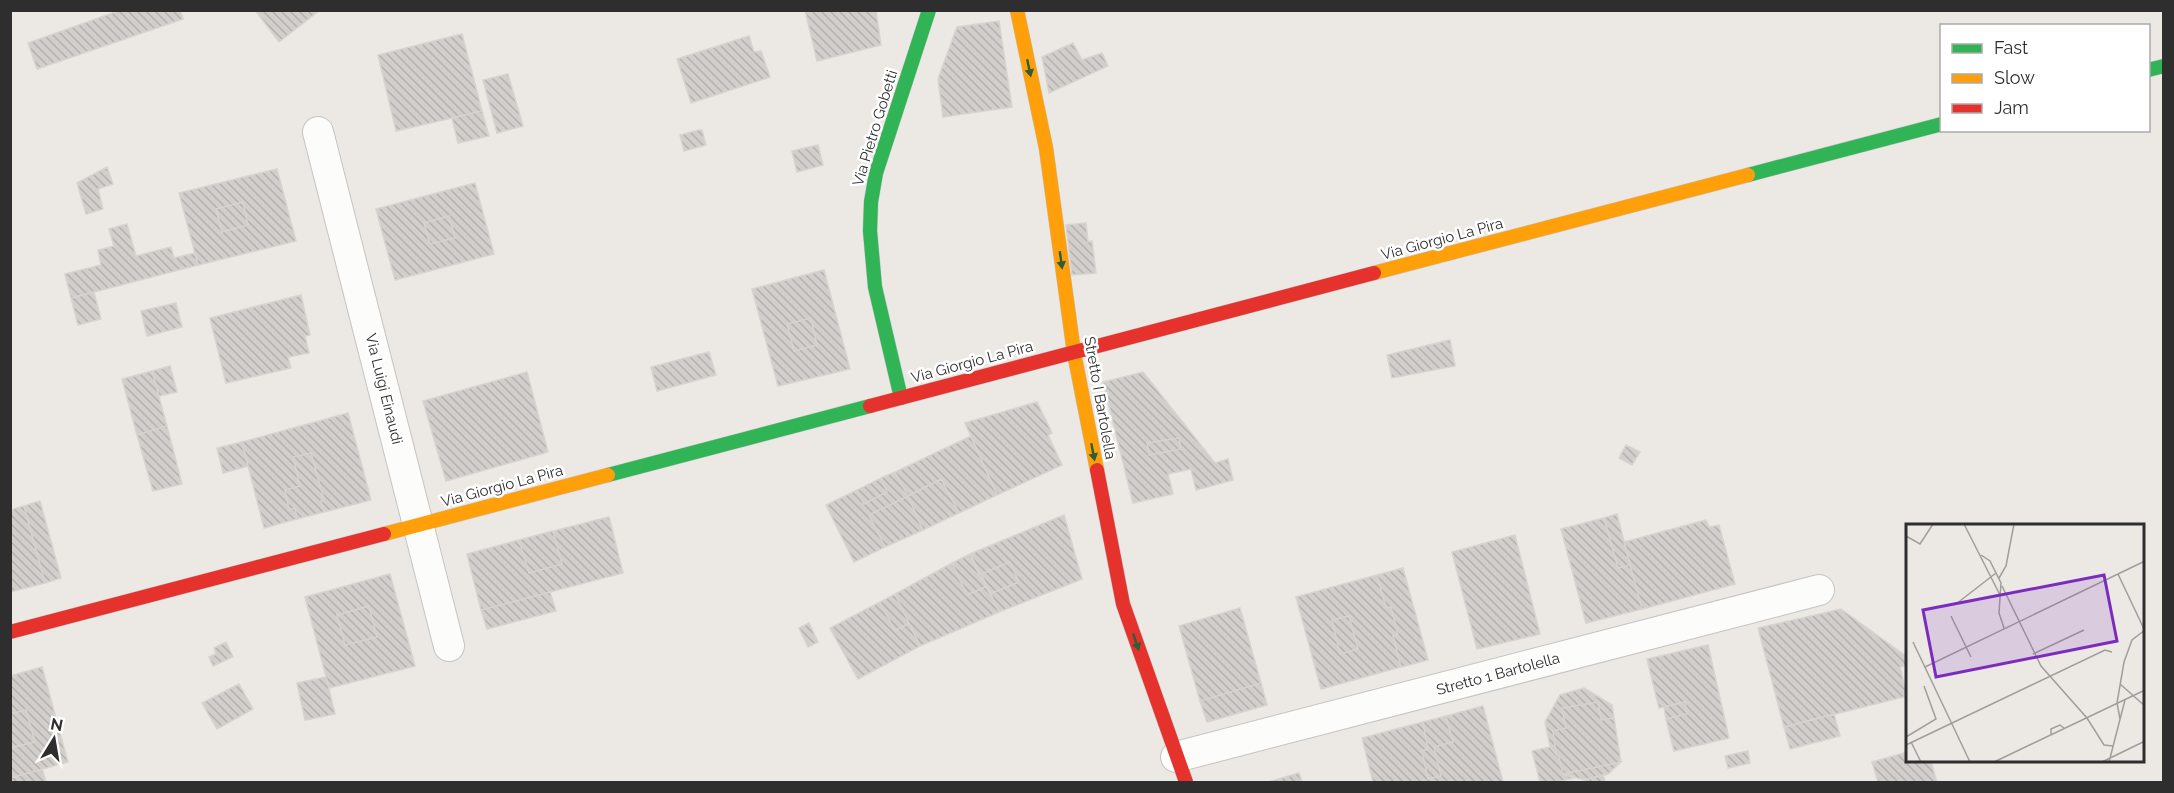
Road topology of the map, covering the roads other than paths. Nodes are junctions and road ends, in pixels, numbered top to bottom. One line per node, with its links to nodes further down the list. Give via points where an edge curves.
1 (929, 10): 6 (street, Via Pietro Gobetti, via 871,197 870,258)
2 (1017, 10): 5 (street, Stretto I Bartolella, one-way to 5, via 1046,148)
3 (1940, 124): 5 (street, Via Giorgio La Pira)
4 (318, 132): 7 (street, Via Luigi Einaudi)
5 (1074, 353): 6 (street, Via Giorgio La Pira); 11 (street, Stretto I Bartolella, one-way to 11, via 1123,604)
6 (901, 398): 7 (street, Via Giorgio La Pira)
7 (418, 525): 9 (street, Via Giorgio La Pira); 10 (street, Via Luigi Einaudi)
8 (1819, 590): 11 (street, Stretto 1 Bartolella)
9 (10, 632)
10 (449, 646)
11 (1181, 770)

